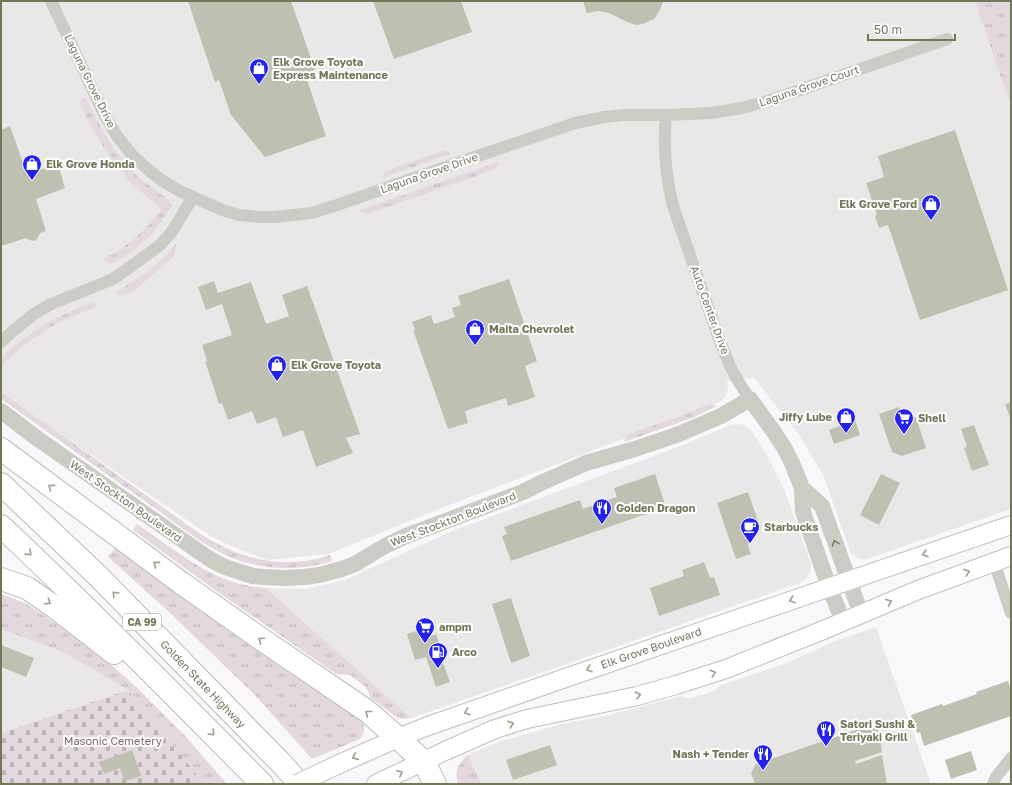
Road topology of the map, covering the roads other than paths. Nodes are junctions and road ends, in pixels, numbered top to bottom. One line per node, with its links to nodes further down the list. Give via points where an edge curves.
1 (51, 1): 4 (street, Laguna Grove Drive, via 104,114 117,136 133,156 152,173)
2 (948, 39): 3 (street, Laguna Grove Court, via 768,101 711,113)
3 (666, 115): 4 (street, Laguna Grove Drive, via 624,115 575,123 312,213 274,217 246,216 222,210); 6 (street, Auto Center Drive, via 668,186 673,206 718,339 738,381)
4 (192, 197): 5 (street, via 171,233 160,245 113,279 49,305 34,314)
5 (1, 342)
6 (750, 399): 7 (street, West Stockton Boulevard, via 721,416 686,431 586,463 523,492 406,536 342,569 319,575 284,578 253,576 211,560 44,444); 10 (street, Auto Center Drive, via 785,449)
7 (1, 411)
8 (1, 450): 22 (highway, one-way to 8, via 366,711 261,640)
9 (1, 484): 27 (highway, Golden State Highway / CA 99, one-way to 9, via 98,576)
10 (802, 488): 16 (street, Auto Center Drive, one-way to 10, via 822,506); 17 (street, Auto Center Drive, via 803,512)
11 (1011, 525): 16 (main road, Elk Grove Boulevard, one-way to 16)
12 (1, 526): 21 (highway, CA 99, one-way to 21)
13 (1011, 556): 14 (main road)
14 (994, 562): 18 (street); 19 (main road, one-way to 14)
15 (1, 579): 21 (highway, one-way to 21, via 27,588 56,608)
16 (849, 580): 17 (main road, Elk Grove Boulevard); 19 (street, Auto Center Drive)
17 (829, 587): 20 (street, Auto Center Drive); 22 (main road, Elk Grove Boulevard, one-way to 22)
18 (1011, 613)
19 (860, 614): 20 (main road)
20 (843, 621): 24 (main road, one-way to 20, via 495,729 527,719 637,696 676,685 726,669)
21 (197, 718): 25 (highway, CA 99, one-way to 25)
22 (398, 738): 24 (highway); 26 (main road, Elk Grove Boulevard, one-way to 26, bridge)
23 (1011, 758): 30 (street)
24 (424, 762): 28 (main road, one-way to 24); 29 (highway)
25 (262, 784)
26 (297, 784)
27 (300, 784)
28 (376, 784)
29 (435, 784)
30 (992, 784)

